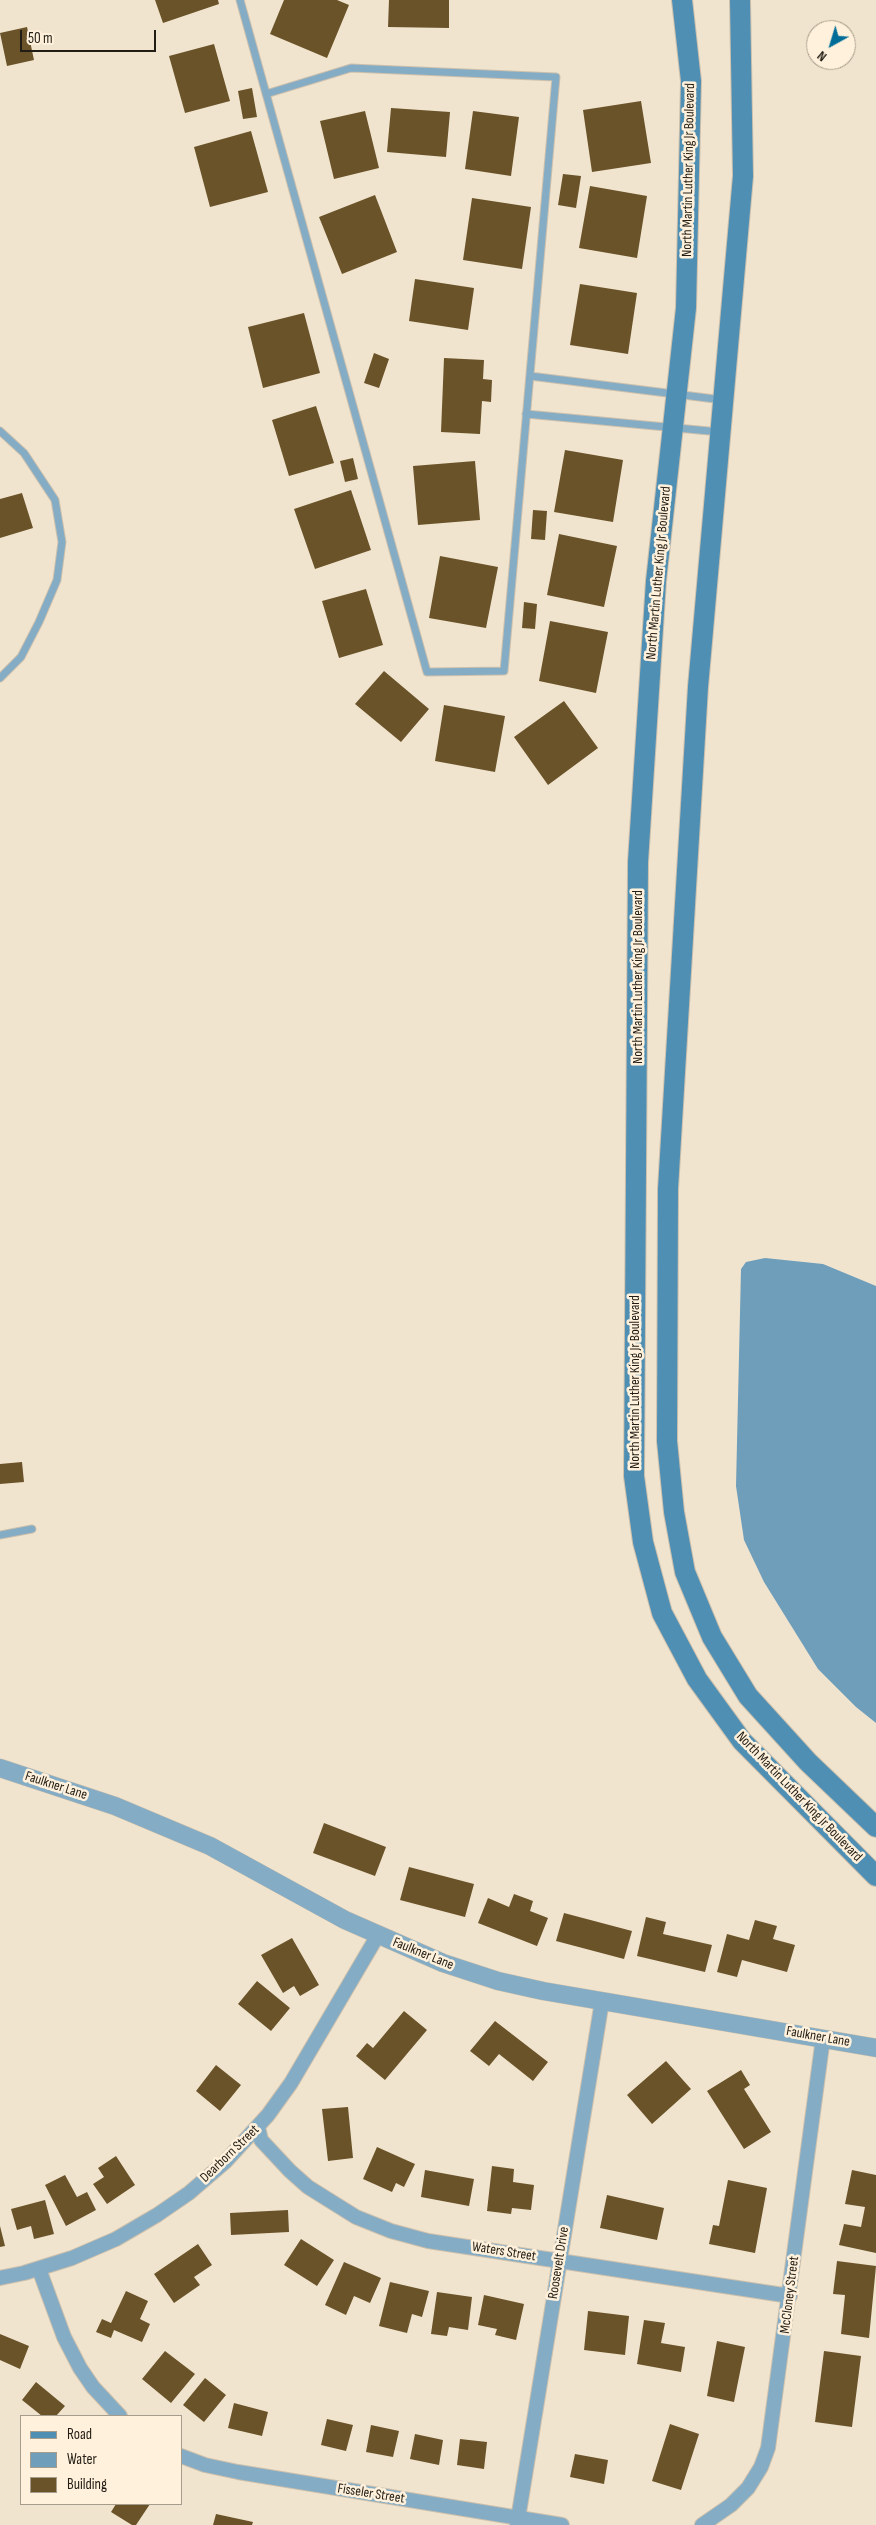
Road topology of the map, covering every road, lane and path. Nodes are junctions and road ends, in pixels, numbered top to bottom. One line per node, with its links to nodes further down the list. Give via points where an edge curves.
1 (240, 0): 4 (lane)
2 (682, 0): 6 (main road, North Martin Luther King Jr Boulevard, via 691,81 686,308)
3 (740, 0): 7 (main road, via 743,176)
4 (266, 94): 5 (lane, via 351,68 556,77); 8 (lane, via 427,672 504,671)
5 (530, 376): 6 (lane); 8 (lane)
6 (677, 394): 7 (lane); 9 (main road, North Martin Luther King Jr Boulevard)
7 (723, 400): 11 (main road)
8 (526, 414): 9 (lane)
9 (673, 428): 11 (lane); 17 (main road, North Martin Luther King Jr Boulevard, via 656,581 638,862 634,1476 643,1542 662,1614 697,1679 742,1740)
10 (0, 431): 12 (lane, via 24,453 55,500 62,542 57,580 39,622 21,657)
11 (720, 432): 16 (main road, via 698,687 668,1189 667,1441 685,1572 712,1637 748,1696 808,1762)
12 (0, 678)
13 (32, 1529): 14 (lane)
14 (0, 1534)
15 (0, 1768): 18 (street, Faulkner Lane, via 115,1806 210,1846)
16 (876, 1827)
17 (876, 1876)
18 (378, 1935): 19 (street, Faulkner Lane, via 443,1963 498,1981); 22 (street, Dearborn Street, via 291,2084)
19 (602, 2001): 20 (street, Faulkner Lane); 23 (street, Roosevelt Drive)
20 (823, 2038): 21 (street, Faulkner Lane); 26 (street, McCloney Street)
21 (876, 2048)
22 (258, 2127): 23 (street, Waters Street, via 261,2140 290,2171 335,2206 356,2217 428,2241); 24 (street, Dearborn Street, via 225,2162 157,2216 116,2239)
23 (560, 2261): 26 (street, Waters Street); 29 (street, Roosevelt Drive)
24 (38, 2269): 25 (street, Dearborn Street); 27 (street, via 64,2337 80,2368)
25 (0, 2278)
26 (790, 2296): 31 (street, McCloney Street, via 768,2448 761,2467 748,2488 731,2505)
27 (119, 2415)
28 (182, 2456): 29 (street, Fisseler Street, via 238,2472)
29 (518, 2521): 30 (street, Fisseler Street)
30 (562, 2525)
31 (702, 2525)

